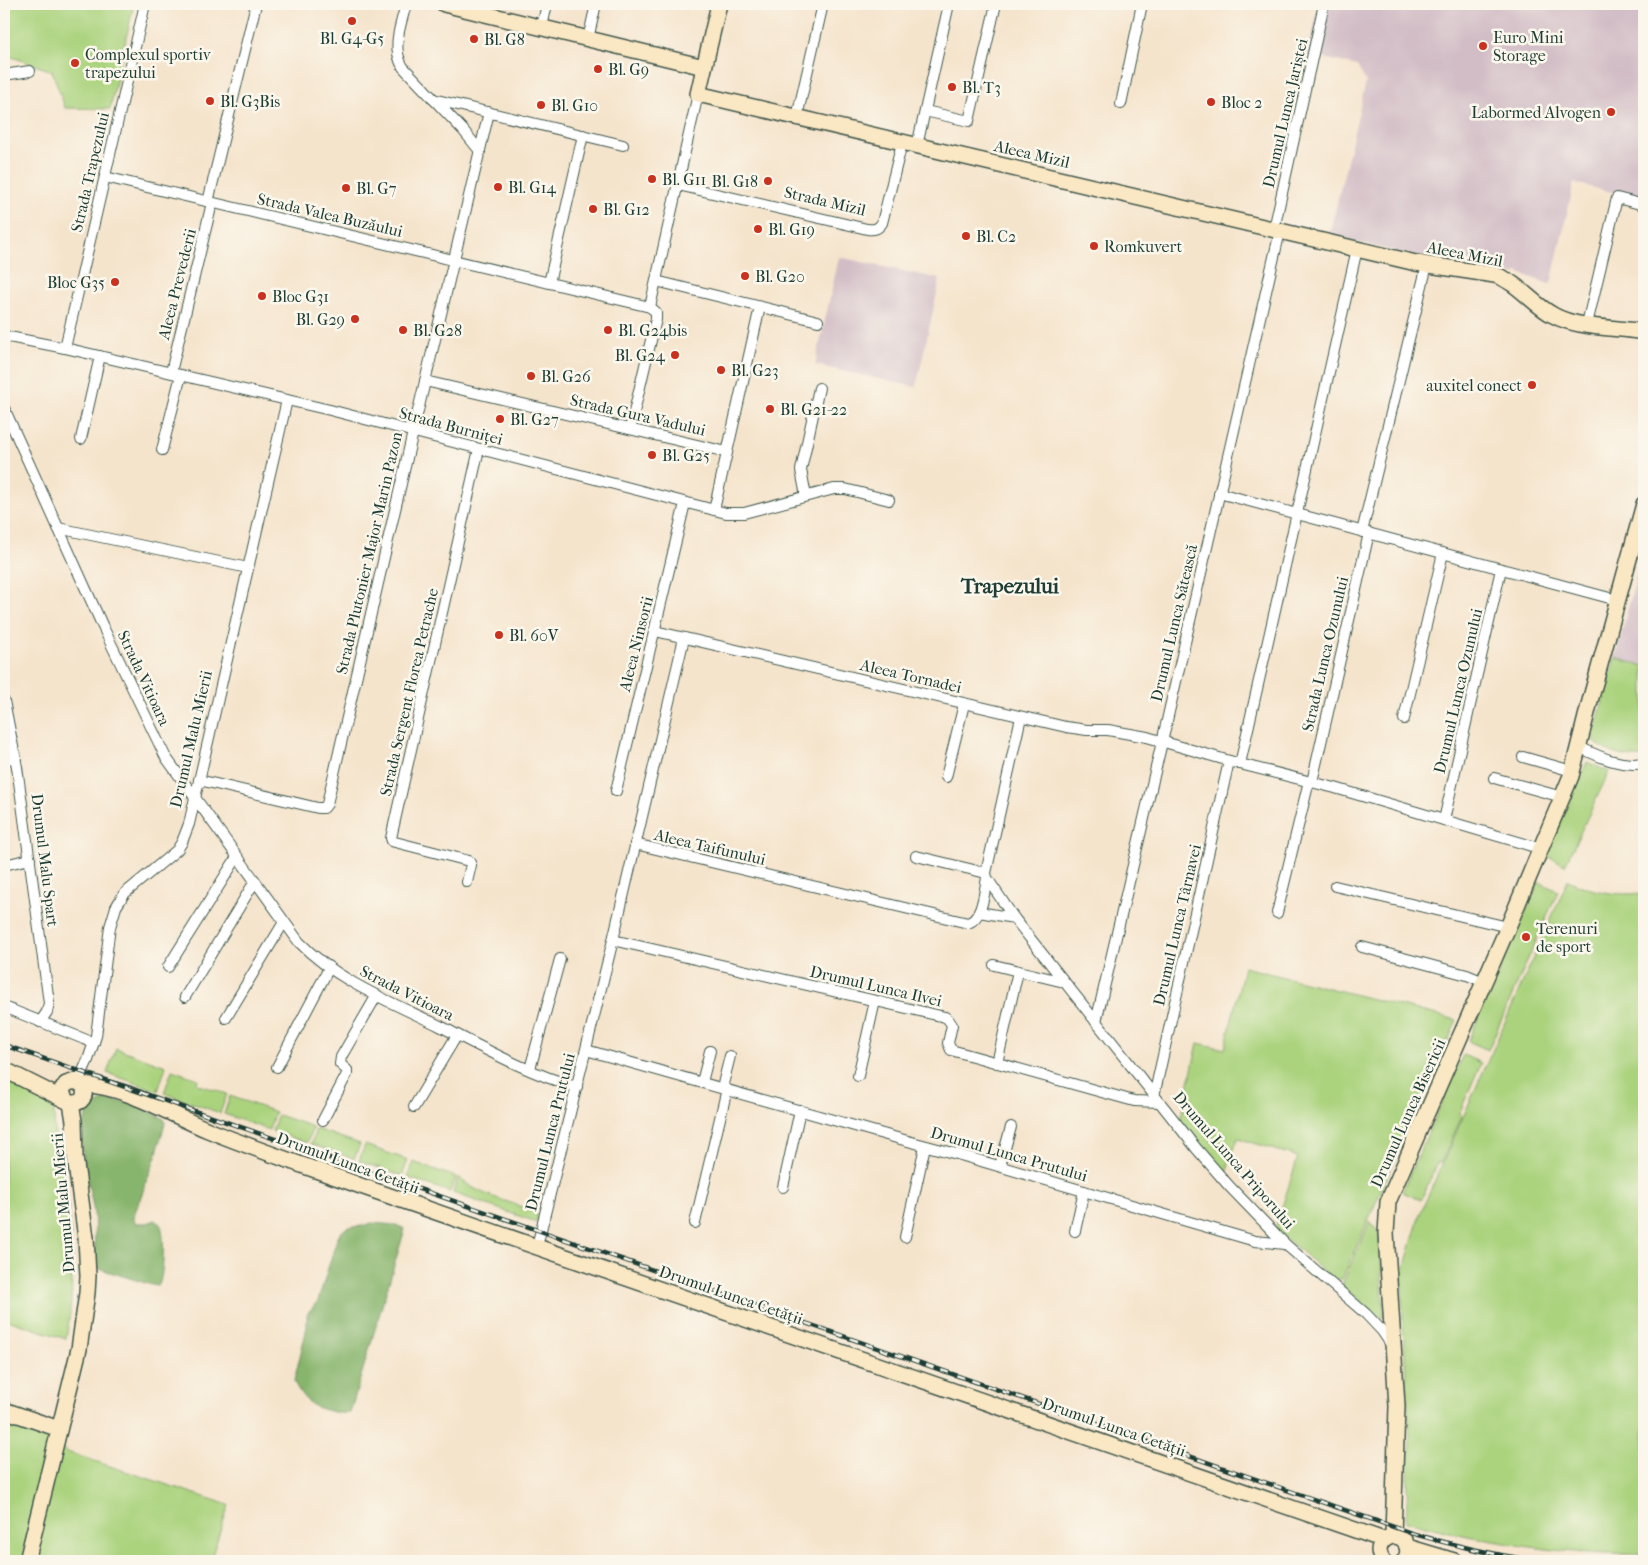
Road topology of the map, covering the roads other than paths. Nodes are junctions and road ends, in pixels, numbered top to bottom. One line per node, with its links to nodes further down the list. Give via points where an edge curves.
1 (145, 4): 29 (street, Strada Trapezului)
2 (256, 4): 31 (street, Aleea Prevederii)
3 (406, 4): 19 (street, via 396,45 398,59)
4 (444, 4): 13 (street)
5 (547, 4): 13 (street)
6 (596, 4): 14 (street)
7 (719, 4): 15 (street)
8 (823, 4): 23 (street)
9 (949, 4): 21 (street)
10 (996, 4): 21 (street, via 970,121)
11 (1142, 4): 20 (street)
12 (1324, 4): 33 (street, Drumul Lunca Jariștei)
13 (542, 27): 14 (street)
14 (588, 39): 15 (street)
15 (704, 67): 18 (street)
16 (30, 70): 17 (street)
17 (4, 75)
18 (698, 94): 23 (street, Aleea Mizil); 30 (street)
19 (433, 98): 22 (street); 28 (street)
20 (1120, 104)
21 (925, 110): 27 (street)
22 (489, 112): 24 (street); 28 (street, Strada Plutonier Major Marin Pazon)
23 (797, 117): 25 (street, Aleea Mizil)
24 (583, 135): 26 (street); 38 (street)
25 (902, 143): 27 (street, Aleea Mizil); 30 (street, Strada Mizil, via 882,223 874,230)
26 (623, 145)
27 (917, 146): 33 (street, Aleea Mizil)
28 (480, 151): 35 (street, Strada Plutonier Major Marin Pazon)
29 (104, 177): 31 (street, Strada Valea Buzăului); 45 (street, Strada Trapezului)
30 (678, 185): 37 (street)
31 (210, 202): 35 (street, Strada Valea Buzăului); 47 (street, Aleea Prevederii)
32 (1644, 205): 42 (street, via 1617,198)
33 (1277, 230): 34 (street, Aleea Mizil); 59 (street, Drumul Lunca Sătească)
34 (1357, 249): 36 (street, Aleea Mizil); 65 (street)
35 (454, 260): 38 (street, Strada Valea Buzăului); 49 (street, Strada Plutonier Major Marin Pazon)
36 (1427, 265): 42 (street, Aleea Mizil, via 1501,277 1553,315); 68 (street, Strada Lunca Ozunului)
37 (656, 281): 39 (street); 40 (street)
38 (549, 283): 39 (street, Strada Valea Buzăului)
39 (650, 307): 53 (street, via 656,312 656,319)
40 (760, 307): 41 (street); 58 (street)
41 (818, 321)
42 (1586, 324): 43 (street, Aleea Mizil)
43 (1644, 332)
44 (4, 336): 45 (street, Strada Burniței)
45 (65, 348): 46 (street, Strada Burniței)
46 (100, 356): 47 (street, Strada Burniței); 55 (street)
47 (170, 372): 48 (street, Strada Burniței)
48 (181, 375): 51 (street, Strada Burniței); 57 (street)
49 (425, 381): 53 (street, Strada Gura Vadului); 54 (street, Strada Plutonier Major Marin Pazon)
50 (819, 388): 60 (street, via 801,470)
51 (287, 400): 54 (street, Strada Burniței); 70 (street, Drumul Malu Mierii)
52 (4, 408): 67 (street, Strada Vitioara)
53 (630, 429): 58 (street, Strada Gura Vadului)
54 (413, 432): 56 (street, Strada Burniței); 90 (street, Strada Plutonier Major Marin Pazon, via 327,804 318,808)
55 (81, 439)
56 (479, 449): 62 (street, Strada Burniței); 104 (street, Strada Sergent Florea Petrache, via 392,838 395,842 469,861)
57 (162, 450)
58 (727, 452): 64 (street)
59 (1220, 493): 65 (street); 79 (street, Drumul Lunca Sătească)
60 (806, 496): 61 (street, Strada Burniței, via 840,488); 64 (street, Strada Burniței, via 744,513)
61 (889, 500)
62 (685, 503): 64 (street, Strada Burniței); 73 (street, Aleea Ninsorii)
63 (1644, 504): 66 (street)
64 (714, 510)
65 (1297, 514): 68 (street); 86 (street)
66 (1641, 523): 72 (street)
67 (58, 528): 70 (street); 94 (street, Strada Vitioara, via 160,746)
68 (1366, 532): 69 (street); 91 (street, Strada Lunca Ozunului)
69 (1443, 553): 71 (street); 78 (street)
70 (248, 568): 90 (street, Drumul Malu Mierii)
71 (1501, 569): 72 (street); 95 (street, Drumul Lunca Ozunului)
72 (1617, 600): 80 (street, Drumul Lunca Bisericii)
73 (655, 631): 74 (street, Aleea Tornadei); 92 (street, Aleea Ninsorii)
74 (684, 638): 76 (street, Aleea Tornadei); 96 (street, Aleea Taifunului)
75 (4, 701): 81 (street, Drumul Malu Spart)
76 (964, 704): 77 (street, Aleea Tornadei); 88 (street)
77 (1021, 717): 79 (street, Aleea Tornadei, via 1076,729 1121,732); 102 (street)
78 (1404, 719)
79 (1162, 742): 84 (street); 126 (street, Drumul Lunca Sătească)
80 (1579, 746): 85 (street, via 1618,763); 87 (street, Drumul Lunca Bisericii)
81 (16, 757): 83 (street); 100 (street, Drumul Malu Spart)
82 (1523, 757): 87 (street)
83 (4, 760)
84 (1229, 761): 86 (street); 141 (street, Drumul Lunca Târnavei)
85 (1644, 763)
86 (1240, 764): 91 (street)
87 (1572, 771): 93 (street, Drumul Lunca Bisericii)
88 (946, 777)
89 (1494, 778): 93 (street)
90 (199, 780): 94 (street, Drumul Malu Mierii)
91 (1310, 782): 95 (street); 107 (street, Strada Lunca Ozunului)
92 (616, 791)
93 (1562, 797): 97 (street, Drumul Lunca Bisericii)
94 (196, 798): 99 (street, Strada Vitioara); 128 (street, Drumul Malu Mierii, via 186,834 177,850 124,894 116,907 110,928)
95 (1444, 820): 97 (street)
96 (635, 844): 106 (street, Aleea Taifunului, via 968,923); 111 (street)
97 (1542, 848): 110 (street, Drumul Lunca Bisericii)
98 (916, 856): 102 (street)
99 (237, 857): 103 (street, Strada Vitioara); 115 (street)
100 (30, 859): 101 (street); 125 (street, Drumul Malu Spart, via 48,1003 47,1012)
101 (4, 865)
102 (986, 876): 106 (street); 108 (street, Drumul Lunca Priporului)
103 (255, 882): 109 (street, Strada Vitioara); 121 (street)
104 (467, 882)
105 (1335, 886): 110 (street)
106 (979, 912): 108 (street)
107 (1277, 913)
108 (1014, 918): 118 (street, Drumul Lunca Priporului)
109 (284, 922): 116 (street, Strada Vitioara, via 309,952); 124 (street)
110 (1508, 927): 119 (street, Drumul Lunca Bisericii)
111 (613, 940): 122 (street, Drumul Lunca Ilvei); 129 (street)
112 (1362, 947): 119 (street)
113 (560, 959): 135 (street)
114 (994, 965): 117 (street)
115 (168, 967)
116 (329, 968): 120 (street, Strada Vitioara); 133 (street)
117 (1018, 971): 118 (street); 132 (street)
118 (1064, 982): 126 (street, Drumul Lunca Priporului)
119 (1484, 982): 155 (street, Drumul Lunca Bisericii, via 1388,1202 1386,1233)
120 (376, 995): 127 (street, Strada Vitioara); 144 (street, via 341,1058 340,1064 347,1074)
121 (185, 997)
122 (875, 1001): 132 (street, Drumul Lunca Ilvei, via 945,1017 952,1025 949,1048); 136 (street)
123 (4, 1007): 125 (street)
124 (226, 1018)
125 (40, 1022): 128 (street)
126 (1096, 1022): 141 (street, Drumul Lunca Priporului)
127 (457, 1035): 135 (street, Strada Vitioara); 142 (street)
128 (94, 1043): 140 (street, Drumul Malu Mierii)
129 (586, 1050): 137 (street, Drumul Lunca Prutului); 138 (street, Drumul Lunca Prutului)
130 (710, 1051): 137 (street)
131 (730, 1056): 139 (street)
132 (997, 1063): 141 (street, Drumul Lunca Ilvei, via 1134,1101)
133 (277, 1066)
134 (4, 1069): 140 (street, Drumul Lunca Cetății)
135 (530, 1069): 138 (street, Strada Vitioara)
136 (858, 1076)
137 (702, 1082): 139 (street, Drumul Lunca Prutului)
138 (576, 1087): 154 (street, Drumul Lunca Prutului)
139 (724, 1089): 143 (street, Drumul Lunca Prutului); 150 (street)
140 (75, 1093): 154 (street, Drumul Lunca Cetății, via 108,1088 265,1151); 157 (street, Drumul Malu Mierii, via 75,1157 88,1276 79,1349)
141 (1157, 1099): 153 (street, Drumul Lunca Priporului, via 1223,1180)
142 (414, 1107)
143 (800, 1110): 146 (street, Drumul Lunca Prutului); 148 (street)
144 (323, 1120)
145 (1011, 1127): 147 (street)
146 (925, 1146): 147 (street, Drumul Lunca Prutului); 152 (street)
147 (1000, 1166): 149 (street, Drumul Lunca Prutului)
148 (783, 1187)
149 (1084, 1191): 151 (street); 153 (street, Drumul Lunca Prutului, via 1255,1241)
150 (695, 1222)
151 (1074, 1231)
152 (906, 1237)
153 (1284, 1244): 155 (street, Drumul Lunca Priporului, via 1366,1314)
154 (537, 1246): 158 (street, Drumul Lunca Cetății, via 1212,1480 1330,1522)
155 (1395, 1352): 158 (street, via 1397,1431)
156 (4, 1410): 157 (street)
157 (59, 1429): 160 (street, Drumul Malu Mierii)
158 (1385, 1547): 159 (street, Drumul Lunca Cetății, via 1402,1539)
159 (1406, 1555): 161 (street, Drumul Lunca Cetății)
160 (27, 1561)
161 (1452, 1561)

